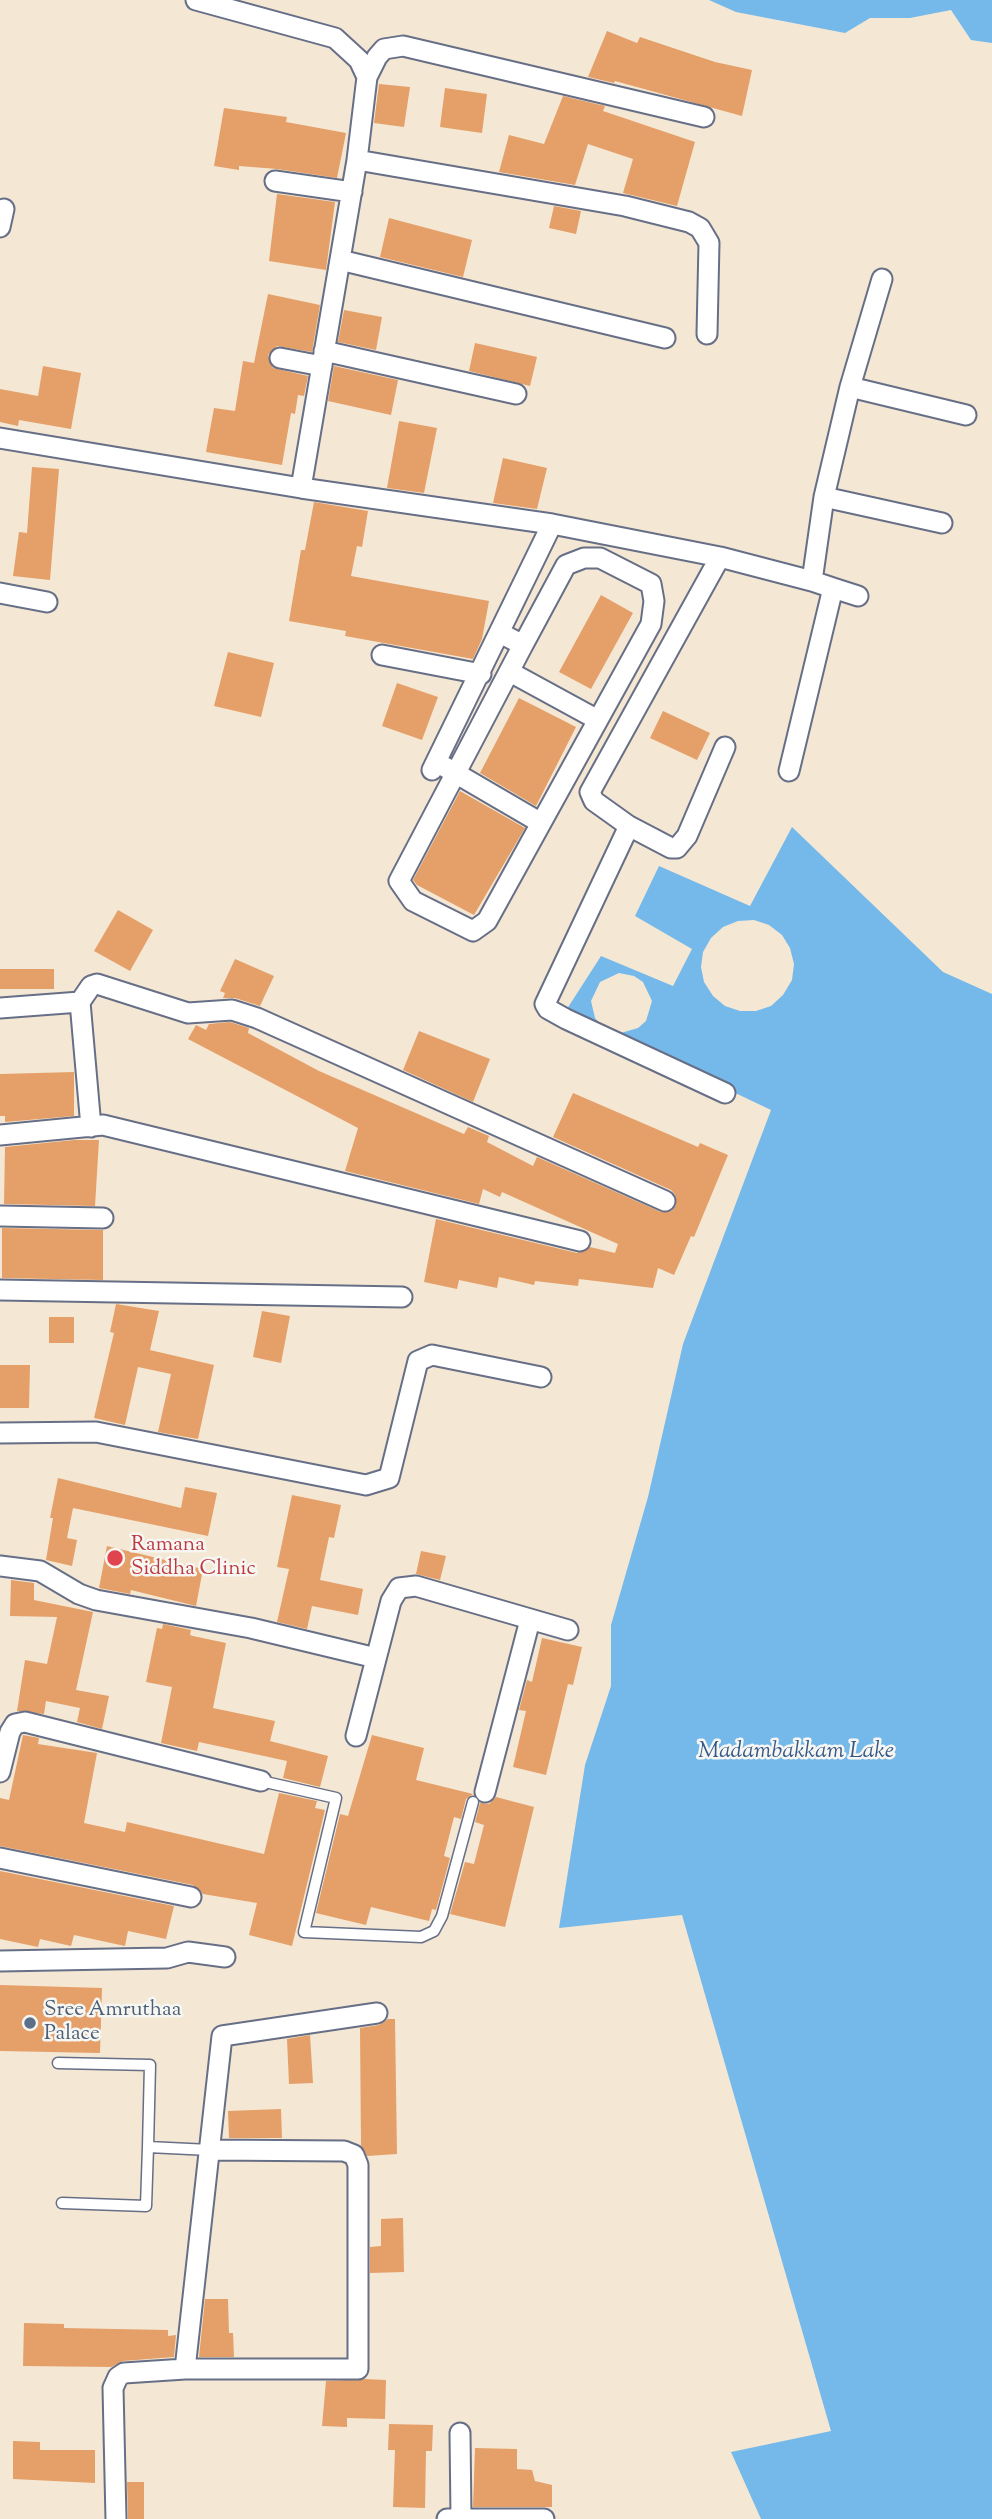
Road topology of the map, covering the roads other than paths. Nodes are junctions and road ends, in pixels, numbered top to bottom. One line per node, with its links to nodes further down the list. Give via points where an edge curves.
1 (196, 0): 2 (street, via 335,37 359,60)
2 (367, 77): 3 (street, via 384,49 403,46); 4 (street)
3 (704, 117)
4 (357, 160): 6 (street); 9 (street, via 625,206 689,222 700,228 709,243)
5 (275, 181): 6 (street)
6 (352, 192): 7 (street)
7 (340, 260): 10 (street); 12 (street)
8 (882, 279): 13 (street)
9 (707, 334)
10 (665, 338)
11 (280, 358): 12 (street)
12 (323, 359): 14 (street); 17 (street)
13 (850, 387): 15 (street); 18 (street)
14 (516, 394)
15 (966, 415)
16 (0, 438): 17 (street)
17 (301, 488): 20 (street)
18 (824, 497): 19 (street); 22 (street)
19 (942, 523)
20 (552, 524): 21 (street); 27 (street)
21 (720, 557): 22 (street); 37 (street, via 594,780 590,792 594,801)
22 (812, 581): 23 (street)
23 (833, 588): 25 (street); 34 (street)
24 (0, 593): 26 (street)
25 (858, 596)
26 (47, 602)
27 (500, 633): 28 (street); 31 (street)
28 (523, 645): 30 (street); 32 (street, via 566,565 600,558 651,584 651,624)
29 (382, 654): 31 (street)
30 (510, 672): 32 (street); 35 (street)
31 (481, 674): 35 (street, via 434,766)
32 (598, 720): 36 (street)
33 (725, 747): 37 (street, via 687,836 677,848)
34 (789, 771)
35 (454, 772): 36 (street); 36 (street, via 399,881 413,901 473,931 487,921)
36 (541, 824)
37 (629, 825): 40 (street, via 545,1004)
38 (80, 1002): 39 (street); 41 (street); 43 (street, via 97,984 188,1013 232,1010 257,1018)
39 (0, 1008)
40 (725, 1093)
41 (91, 1127): 42 (street); 46 (street, via 103,1125)
42 (0, 1135)
43 (665, 1201)
44 (0, 1216): 45 (street)
45 (103, 1218)
46 (580, 1241)
47 (0, 1290): 48 (street)
48 (402, 1297)
49 (541, 1377): 50 (street, via 432,1355 418,1361 389,1478 366,1485 96,1432)
50 (0, 1433)
51 (0, 1566): 54 (street, via 40,1571 96,1600 251,1628)
52 (530, 1620): 53 (street); 54 (street, via 405,1585 391,1601); 58 (street)
53 (568, 1630)
54 (376, 1658): 55 (street)
55 (356, 1736)
56 (0, 1772): 57 (street, via 10,1732 15,1724 25,1722)
57 (261, 1781): 58 (lane, via 336,1798 304,1931 421,1937 434,1931)
58 (479, 1797)
59 (0, 1858): 60 (street)
60 (191, 1897)
61 (225, 1957): 62 (street, via 188,1952 167,1958)
62 (0, 1961)
63 (377, 2013): 66 (street, via 222,2036)
64 (58, 2063): 65 (lane, via 150,2065)
65 (148, 2147): 66 (lane); 67 (lane, via 146,2206)
66 (210, 2150): 68 (street); 68 (street, via 344,2151 354,2155 358,2165 358,2369)
67 (62, 2203)
68 (185, 2369): 71 (street, via 134,2370 118,2377 113,2388)
69 (460, 2433): 70 (street)
70 (454, 2518): 72 (street)
71 (116, 2519)
72 (544, 2519)

